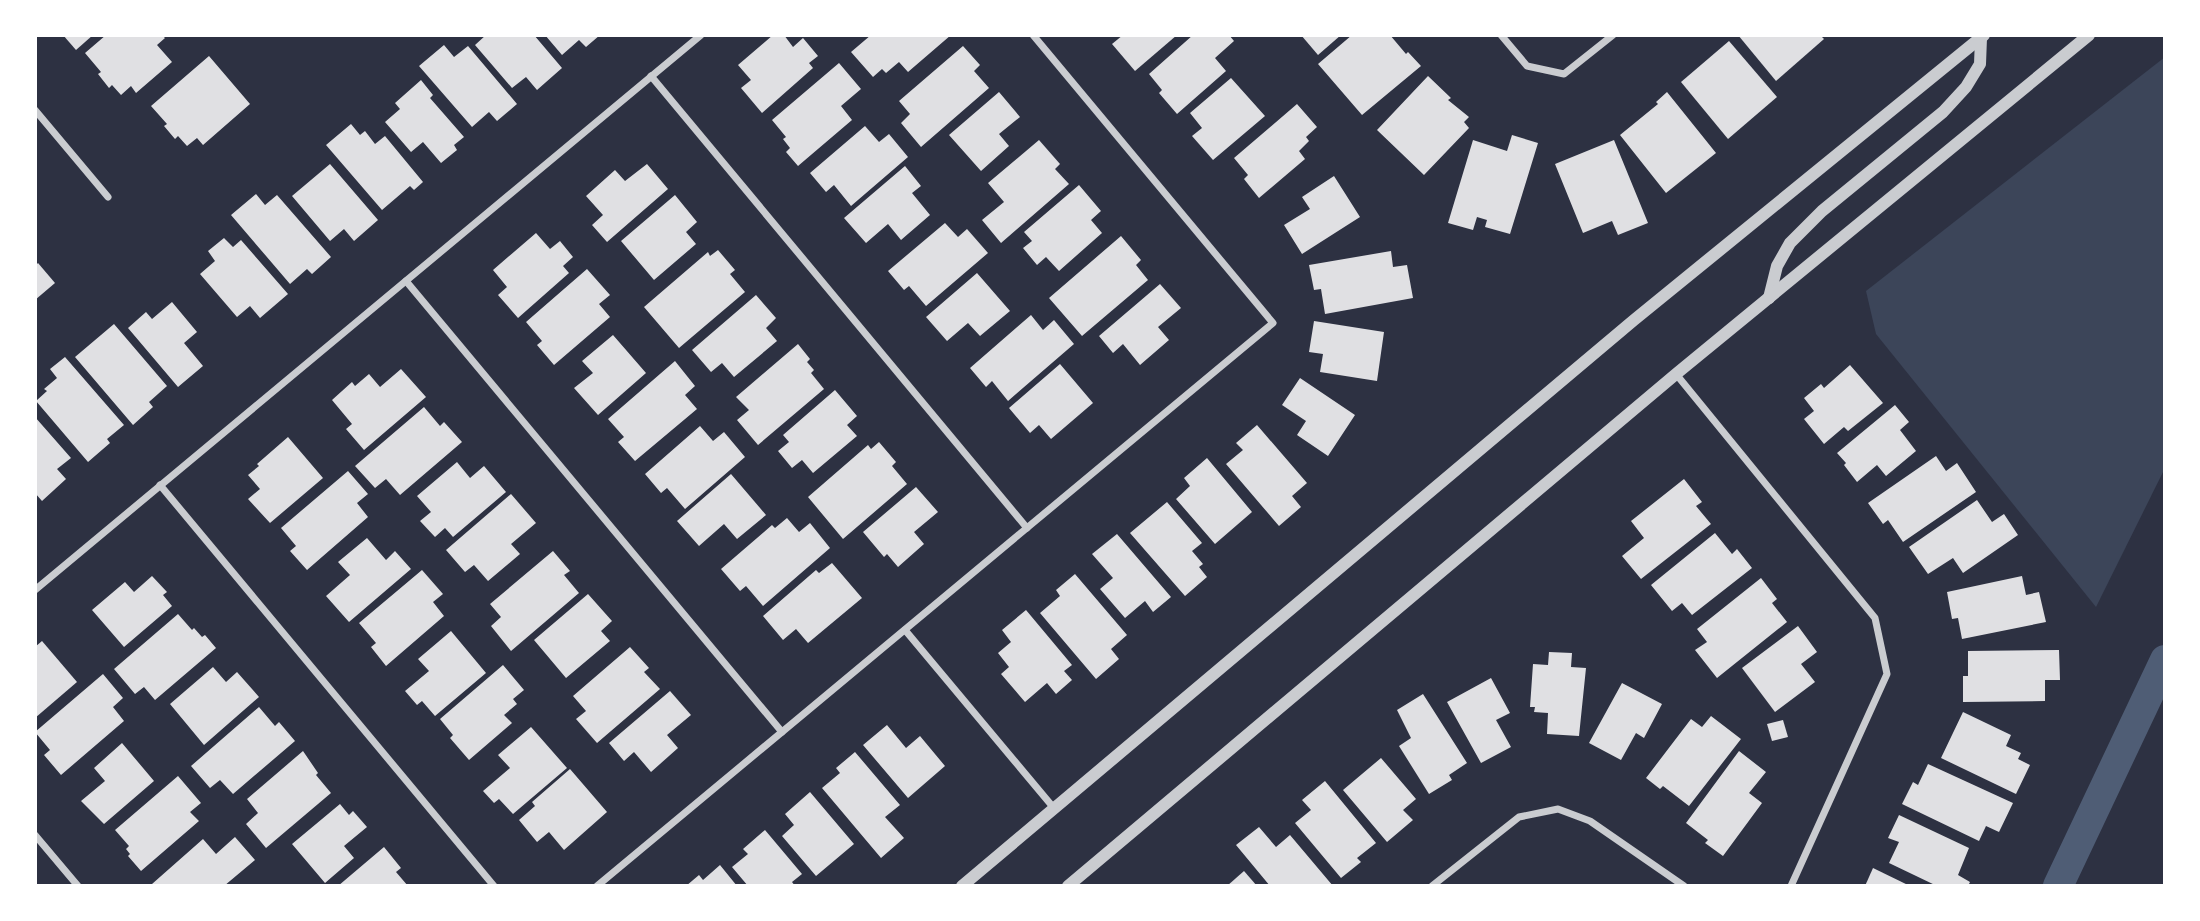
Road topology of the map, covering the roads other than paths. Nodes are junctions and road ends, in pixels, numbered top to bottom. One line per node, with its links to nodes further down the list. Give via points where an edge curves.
1 (701, 35): 7 (street)
2 (1033, 35): 14 (street, via 1273,323)
3 (1501, 35): 4 (street, via 1527,66 1564,74)
4 (1613, 35)
5 (2089, 35): 11 (street)
6 (1981, 36): 11 (street, via 1980,64 1966,87 1790,243 1777,266); 18 (street)
7 (651, 76): 10 (street); 14 (street)
8 (35, 110): 9 (street)
9 (108, 197)
10 (406, 281): 13 (street); 17 (street)
11 (1769, 298): 12 (street)
12 (1676, 374): 24 (street); 27 (street, via 1875,618 1887,674)
13 (160, 485): 15 (street); 21 (street)
14 (1027, 528): 16 (street)
15 (35, 590)
16 (905, 630): 17 (street); 18 (street)
17 (782, 732): 22 (street)
18 (1053, 807): 23 (street)
19 (35, 835): 20 (street)
20 (78, 886)
21 (494, 886)
22 (597, 886)
23 (962, 886)
24 (1068, 886)
25 (1432, 886): 26 (street, via 1518,817 1558,809 1590,821)
26 (1684, 886)
27 (1791, 886)

